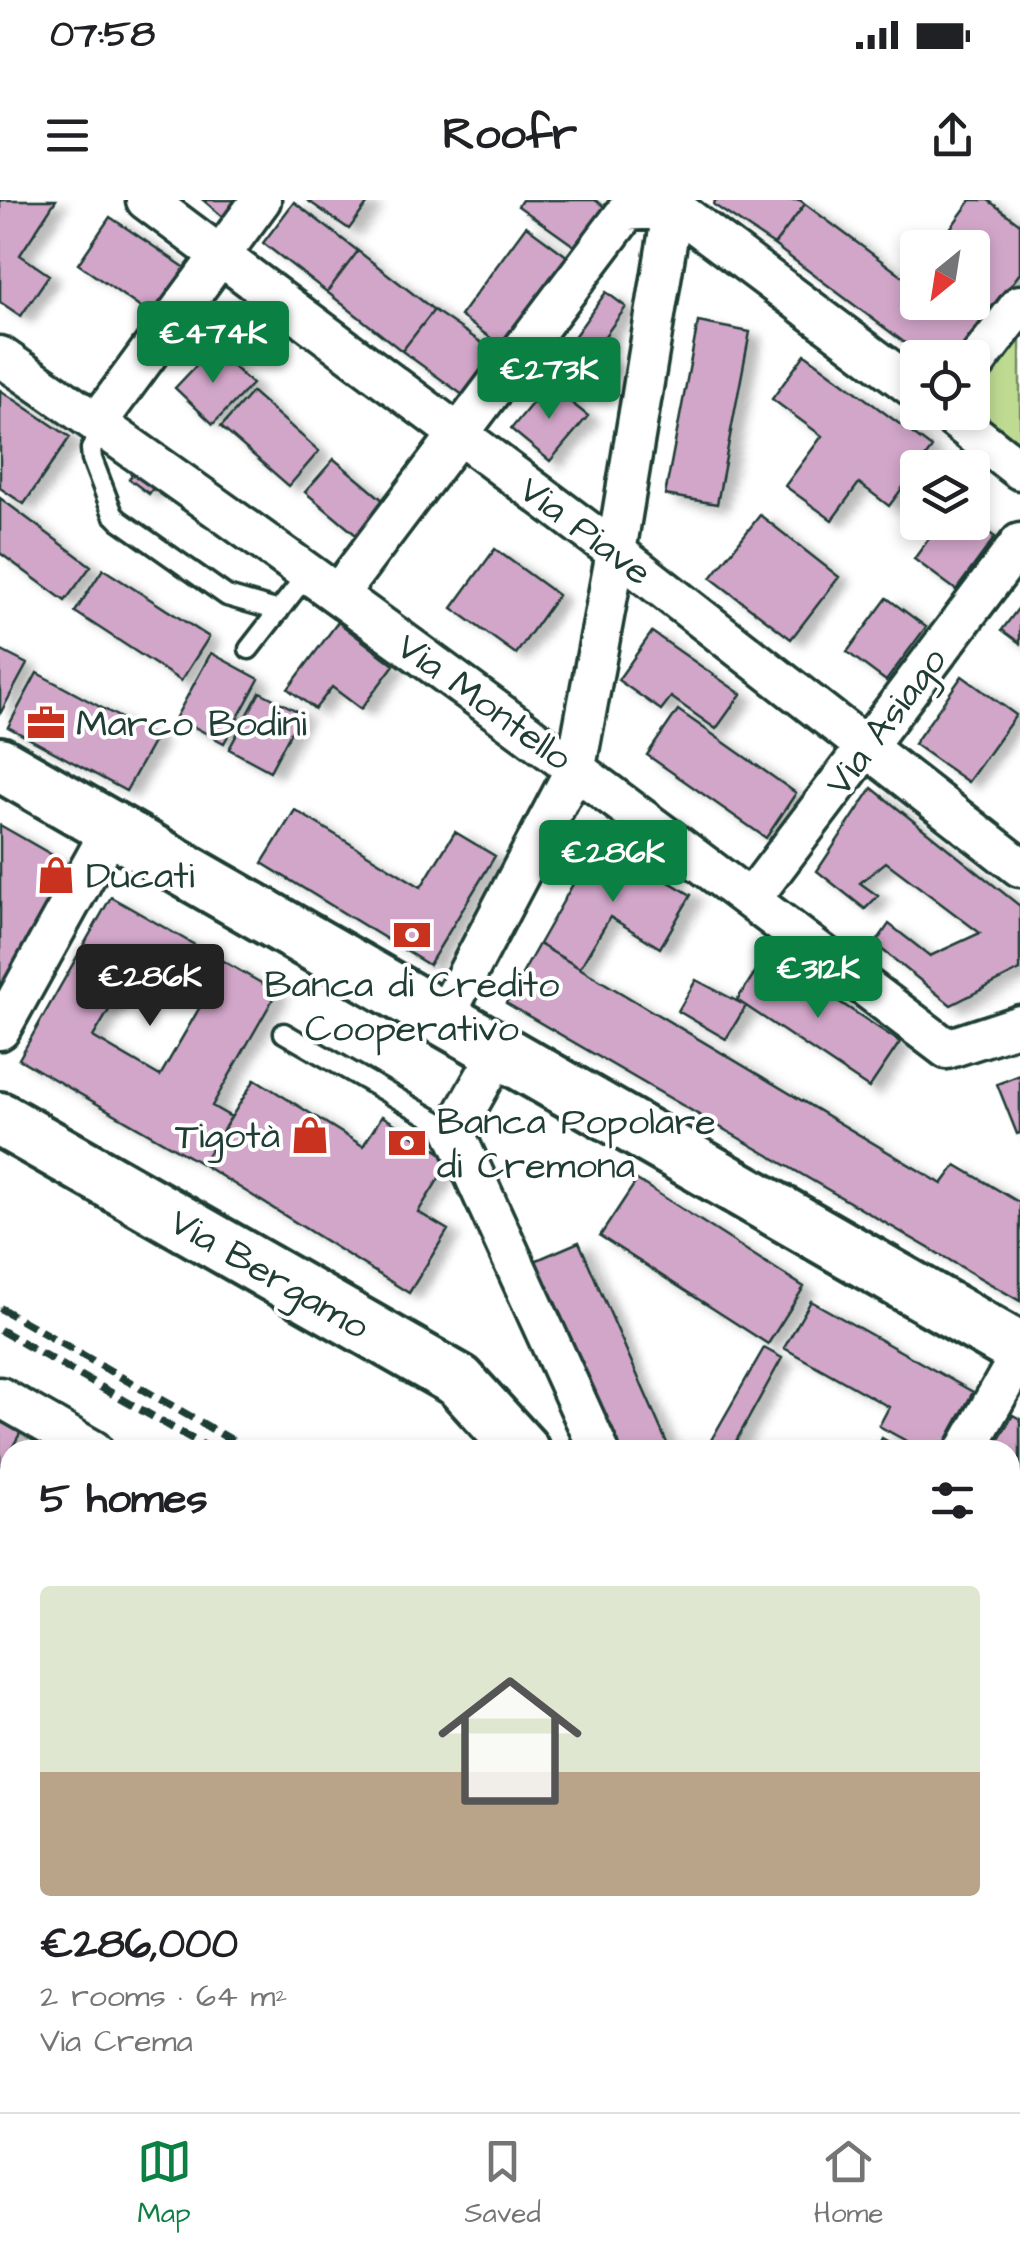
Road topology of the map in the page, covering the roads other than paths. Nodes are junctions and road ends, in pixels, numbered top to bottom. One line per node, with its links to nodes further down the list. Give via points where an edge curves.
1 (146, 200): 4 (street, Via Piave)
2 (260, 200): 4 (street)
3 (674, 204): 8 (street); 11 (street, via 627,211); 14 (street)
4 (220, 256): 9 (street); 11 (street, Via Piave)
5 (1020, 305): 6 (street)
6 (990, 344)
7 (0, 356): 9 (street, Via Montello)
8 (900, 377)
9 (100, 425): 15 (street, Via Montello); 16 (lane, via 92,459 113,514 227,596)
10 (969, 430): 12 (street)
11 (460, 434): 14 (street, Via Piave); 15 (street)
12 (1020, 470)
13 (1020, 543): 18 (street, Via Asiago)
14 (616, 552): 18 (street, Via Piave); 20 (street)
15 (323, 584): 16 (lane); 20 (street, Via Montello)
16 (280, 610): 17 (lane)
17 (250, 650)
18 (865, 745): 22 (street, Via Piave); 23 (street, Via Asiago)
19 (0, 764): 21 (main road)
20 (576, 767): 23 (street, Via Montello); 24 (street)
21 (112, 828): 24 (main road); 26 (street)
22 (1020, 867)
23 (751, 899): 25 (street, Via Montello, via 947,1050)
24 (444, 1018): 28 (main road)
25 (1020, 1026)
26 (0, 1030)
27 (284, 1032): 30 (lane)
28 (500, 1050): 30 (street); 31 (main road)
29 (0, 1119): 34 (main road, Via Bergamo, via 459,1380)
30 (454, 1131): 35 (street)
31 (1020, 1353): 36 (street)
32 (0, 1397): 33 (street)
33 (75, 1440)
34 (513, 1440)
35 (594, 1440)
36 (972, 1440)

